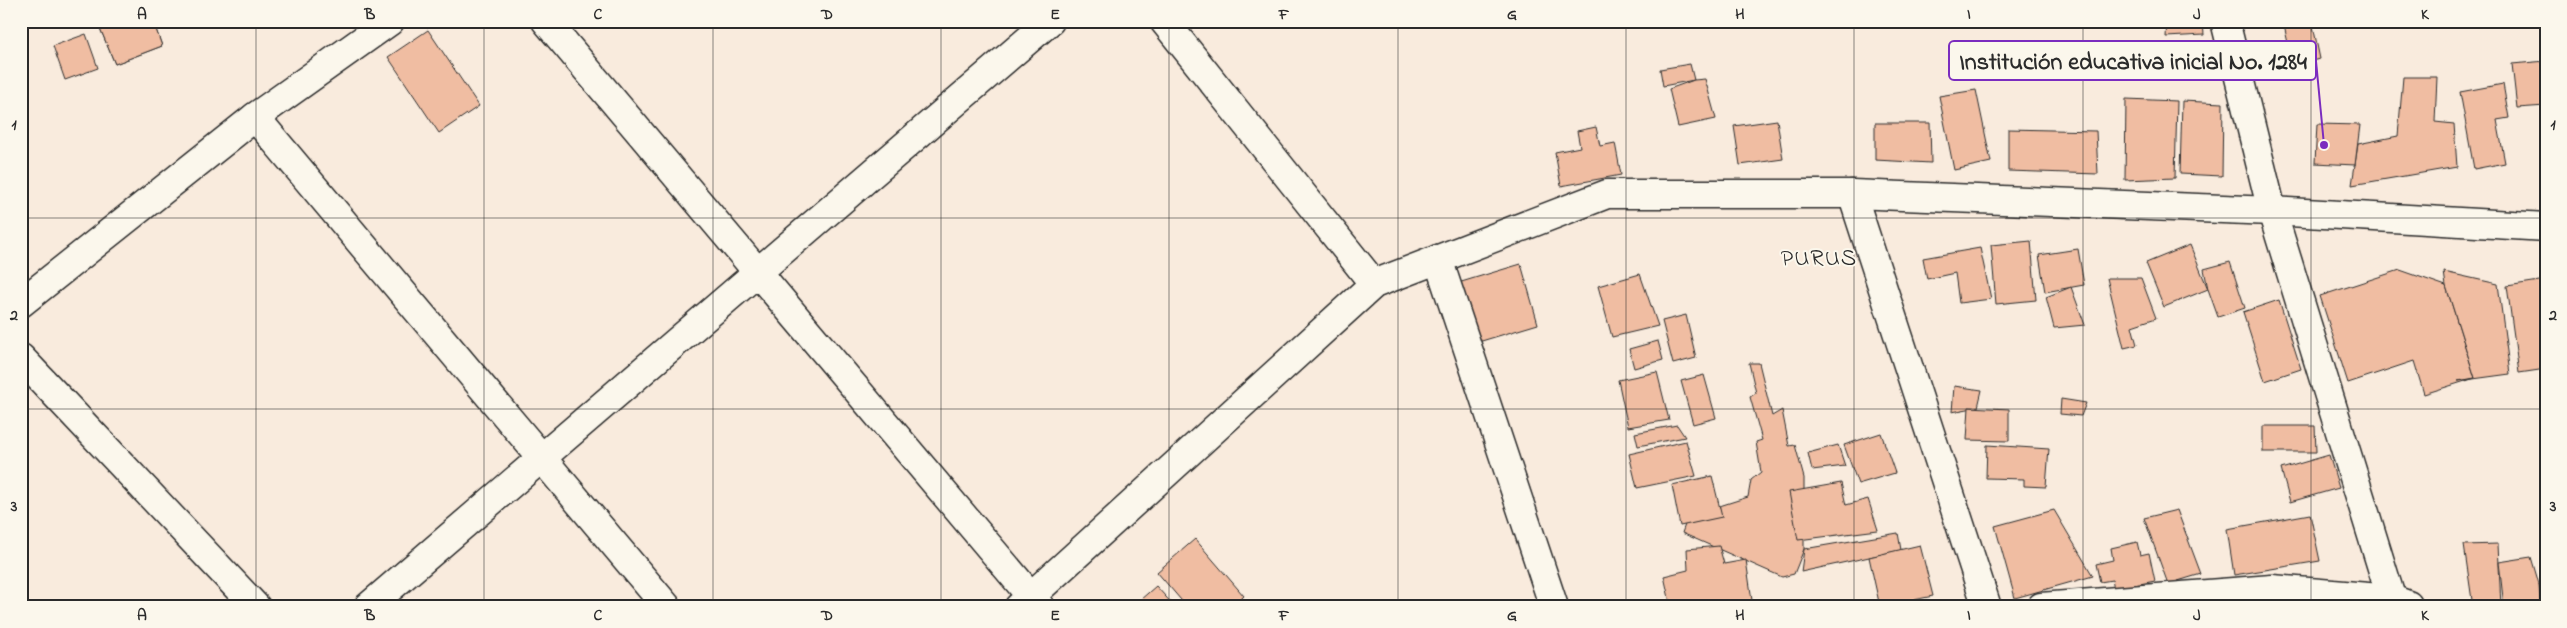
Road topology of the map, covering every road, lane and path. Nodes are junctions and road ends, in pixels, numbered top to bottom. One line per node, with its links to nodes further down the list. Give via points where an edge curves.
1 (390, 21): 6 (street)
2 (546, 21): 11 (street)
3 (1050, 21): 11 (street)
4 (1164, 21): 12 (street)
5 (2225, 21): 8 (street)
6 (255, 118): 13 (street); 15 (street)
7 (1852, 194): 8 (street); 10 (street, via 1607,194); 22 (street)
8 (2272, 211): 9 (street); 17 (street)
9 (2546, 227)
10 (1438, 259): 12 (street); 21 (street)
11 (758, 271): 15 (street); 16 (street)
12 (1374, 284): 16 (street)
13 (21, 303)
14 (21, 358): 18 (street)
15 (542, 458): 19 (street); 20 (street)
16 (1030, 603)
17 (2399, 604): 23 (street, via 2272,589)
18 (256, 607)
19 (368, 607)
20 (667, 607)
21 (1554, 607)
22 (1987, 607)
23 (2041, 607)

